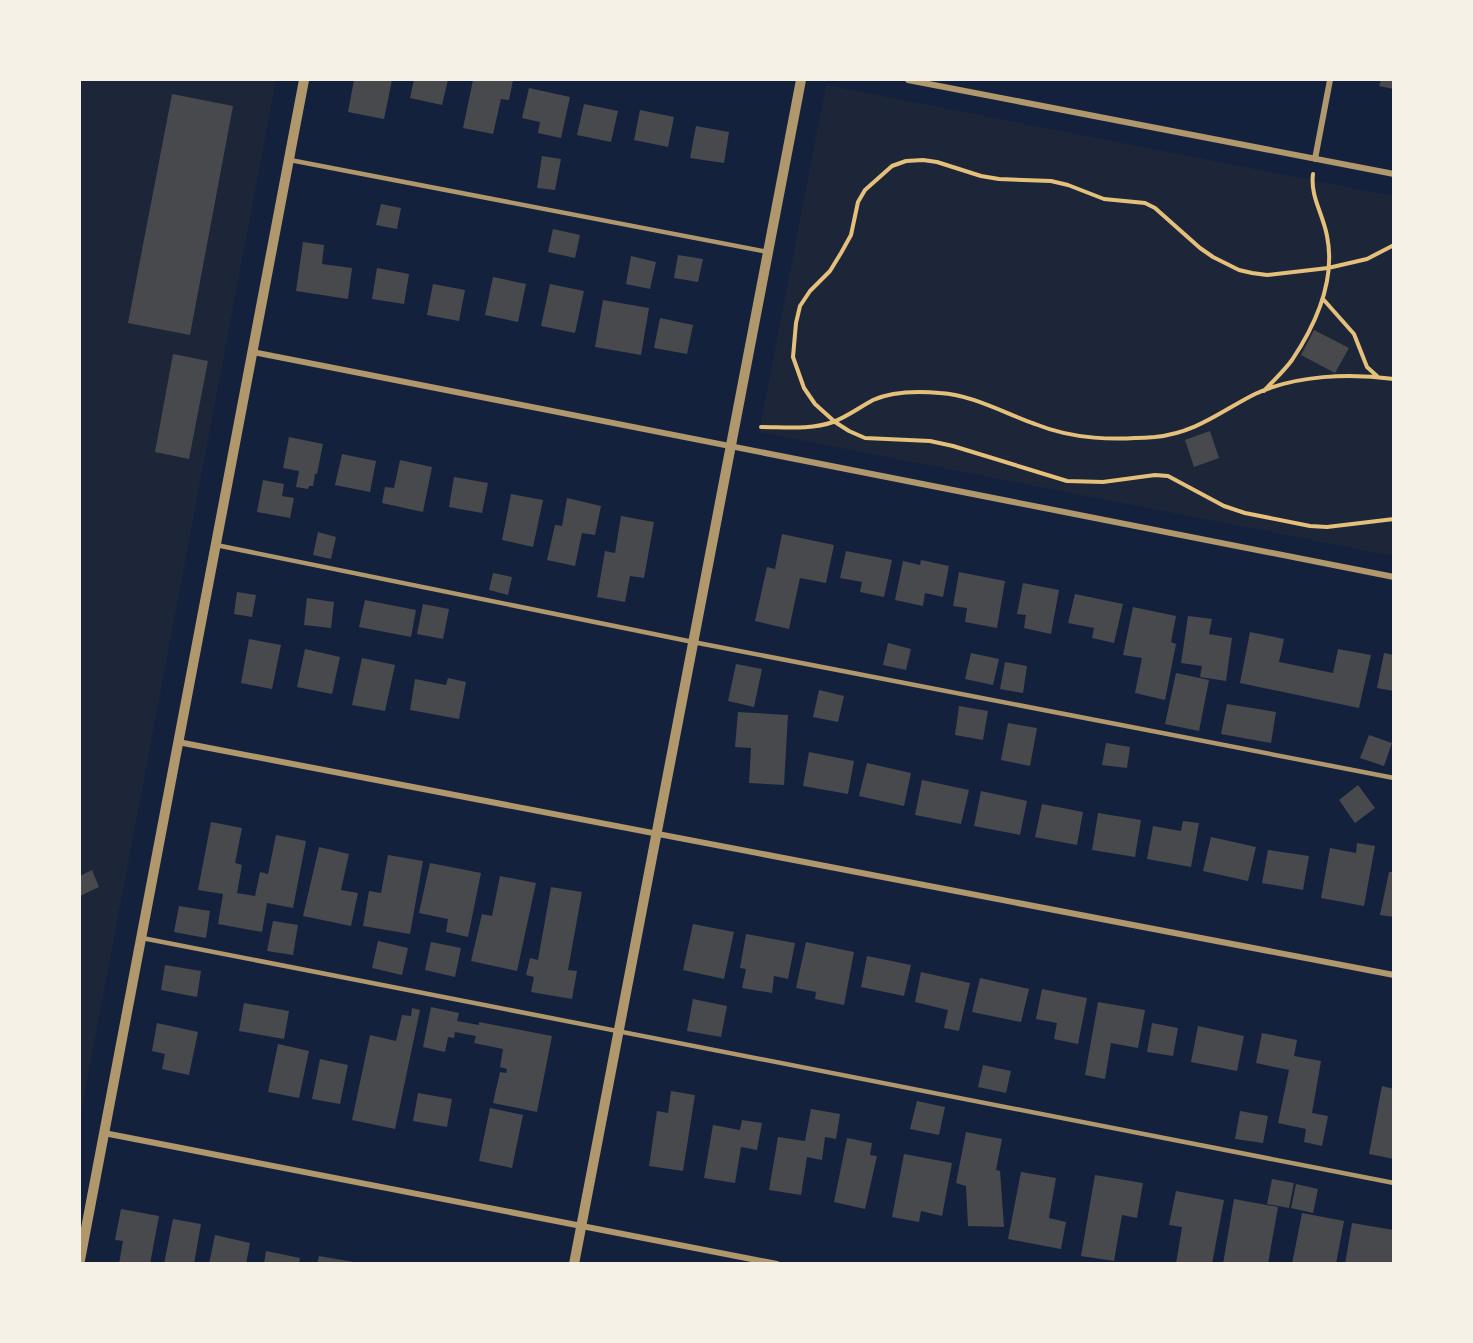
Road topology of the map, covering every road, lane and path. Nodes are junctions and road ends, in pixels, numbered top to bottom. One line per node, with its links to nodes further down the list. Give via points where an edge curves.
1 (304, 80): 6 (street)
2 (801, 80): 9 (street)
3 (908, 80): 5 (street)
4 (1330, 80): 5 (street)
5 (1315, 159): 7 (street); 10 (path, via 1311,184 1327,234)
6 (289, 160): 9 (lane); 12 (street)
7 (1394, 174)
8 (1394, 245): 10 (path, via 1366,259)
9 (768, 252): 18 (street)
10 (1328, 268): 11 (path); 16 (path, via 1267,275 1239,270 1200,248 1145,203 1104,198 1051,181 999,179 937,162 906,161 892,166 865,190 841,253 800,306 793,357 797,371 815,404)
11 (1323, 299): 13 (path, via 1354,334 1367,367); 15 (path, via 1291,361)
12 (253, 352): 18 (street); 20 (street)
13 (1379, 377): 14 (path); 15 (path, via 1307,380)
14 (1394, 379)
15 (1264, 391): 16 (path, via 1208,422 1157,436 1067,435 984,403 935,393 888,395)
16 (835, 422): 17 (path, via 817,427); 19 (path, via 866,438 954,446 1067,481 1168,476 1224,506 1275,520 1327,526)
17 (761, 427)
18 (730, 447): 21 (street); 22 (street)
19 (1394, 519)
20 (216, 545): 22 (lane); 23 (street)
21 (1394, 577)
22 (693, 642): 24 (lane); 25 (street)
23 (178, 742): 25 (street); 26 (street)
24 (1394, 778)
25 (657, 834): 27 (street); 28 (street)
26 (141, 938): 28 (lane); 29 (street)
27 (1394, 975)
28 (620, 1031): 30 (lane); 31 (street)
29 (104, 1133): 31 (street); 32 (street)
30 (1394, 1184)
31 (581, 1225): 33 (street); 34 (street)
32 (80, 1260)
33 (574, 1263)
34 (777, 1263)

